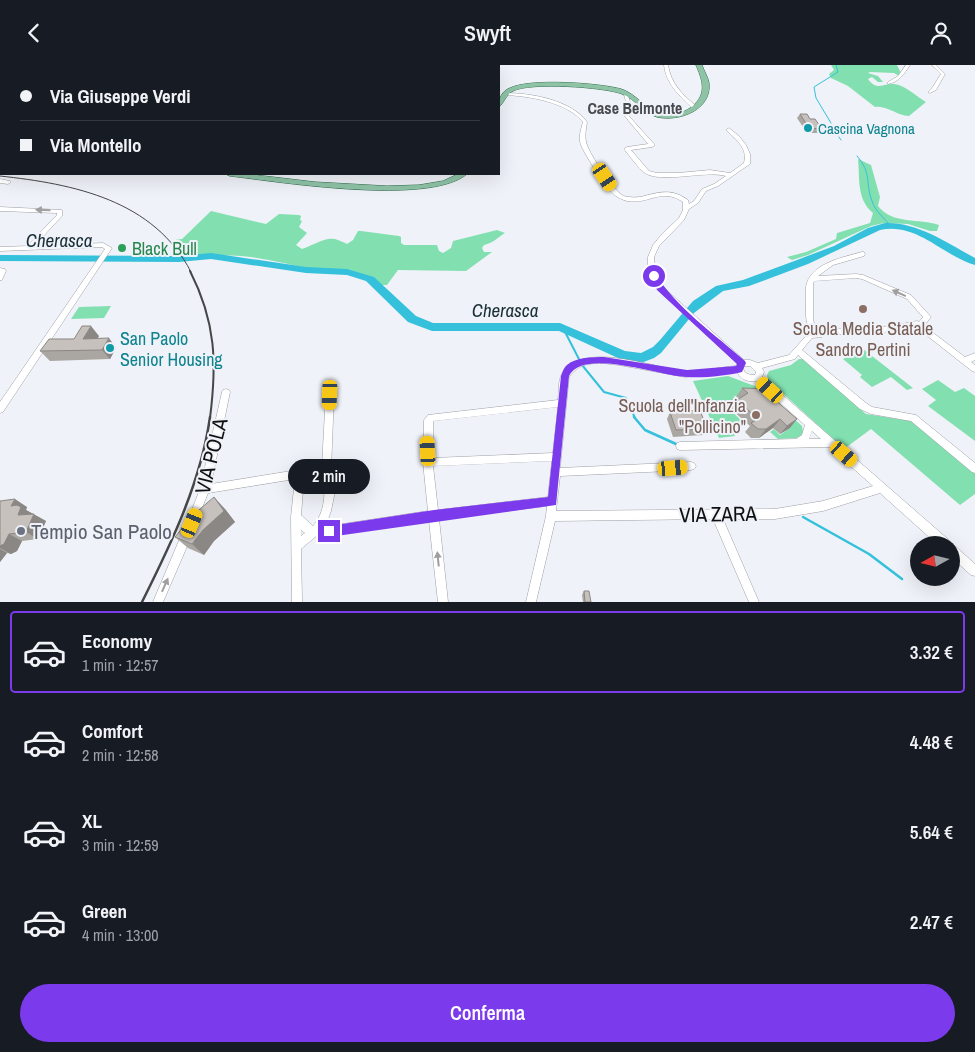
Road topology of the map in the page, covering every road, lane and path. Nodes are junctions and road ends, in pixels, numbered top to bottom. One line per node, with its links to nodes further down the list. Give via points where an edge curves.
1 (666, 65): 10 (street, via 670,84)
2 (699, 65): 10 (main road, via 706,82 705,92)
3 (908, 65): 5 (street, via 900,77)
4 (934, 65): 7 (street, via 943,74)
5 (890, 83)
6 (625, 92): 8 (main road, via 604,88 530,86 514,88); 10 (main road, via 656,115 680,116); 14 (street, via 628,101 625,114 652,145 626,149 647,172 718,171)
7 (930, 92)
8 (505, 94): 9 (main road); 17 (street, via 524,94 580,115 585,122 584,145 618,196 630,199 674,194 686,201)
9 (500, 102)
10 (694, 107)
11 (728, 130): 14 (street, via 737,136 749,155 747,163)
12 (239, 175): 13 (main road, via 353,187 412,187 442,185)
13 (462, 175)
14 (731, 175): 17 (street, via 704,190)
15 (0, 181): 16 (street)
16 (8, 182)
17 (687, 208): 30 (street, via 656,244 650,259 652,271 658,285)
18 (0, 209): 19 (street, one-way to 18, via 60,211)
19 (32, 248): 20 (street); 37 (street, via 103,245 108,246 109,251)
20 (0, 249)
21 (862, 254): 24 (street, via 831,263)
22 (0, 270): 23 (street)
23 (0, 278)
24 (812, 279): 25 (street, one-way to 24, via 927,317 912,300 871,281 856,275); 26 (street, via 809,319)
25 (920, 326): 26 (street); 29 (street)
26 (813, 331): 27 (street)
27 (798, 351): 31 (street, via 785,360); 45 (street, via 864,406 911,417)
28 (975, 356): 29 (street)
29 (965, 361): 32 (street)
30 (740, 366): 31 (street, via 750,363); 33 (street, via 741,374 747,378); 36 (street, via 687,374 604,360 581,362 570,367 565,376)
31 (756, 367): 33 (street, via 760,372)
32 (975, 369)
33 (758, 378): 38 (street)
34 (226, 391): 50 (street, VIA POLA)
35 (330, 393): 46 (street)
36 (563, 403): 42 (street); 43 (street, via 431,418 427,423)
37 (0, 409)
38 (809, 424): 39 (street, via 806,437); 40 (street)
39 (798, 443): 40 (street); 41 (street)
40 (831, 443): 49 (street)
41 (680, 446)
42 (557, 457): 43 (street); 47 (street)
43 (428, 462): 52 (street)
44 (691, 466): 47 (street)
45 (975, 469)
46 (326, 470): 48 (street); 56 (street, via 328,490)
47 (556, 472): 51 (street)
48 (300, 475): 50 (street); 55 (street)
49 (882, 488): 53 (street, VIA ZARA, via 823,506 775,513); 58 (street)
50 (205, 489): 62 (street, VIA POLA, one-way to 50)
51 (552, 501): 52 (street); 54 (street)
52 (434, 515): 56 (street, via 329,531 325,530); 64 (street, one-way to 52)
53 (716, 515): 54 (street, VIA ZARA); 66 (street)
54 (551, 516): 65 (street)
55 (296, 517): 57 (street); 59 (street)
56 (322, 521): 57 (street)
57 (313, 531): 59 (street)
58 (936, 536)
59 (296, 547): 63 (street)
60 (960, 558): 61 (street)
61 (975, 571)
62 (158, 602)
63 (297, 602)
64 (443, 602)
65 (532, 602)
66 (754, 602)

